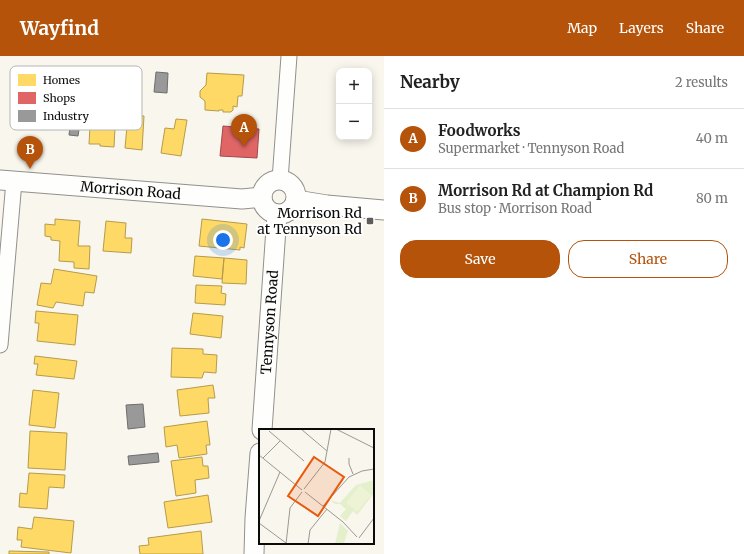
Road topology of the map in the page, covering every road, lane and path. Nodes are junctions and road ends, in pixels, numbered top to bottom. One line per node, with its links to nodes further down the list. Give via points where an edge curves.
1 (289, 56): 2 (street)
2 (280, 180): 4 (street, via 269,183 262,191); 5 (street, via 292,186)
3 (7, 181): 4 (street, Morrison Road, via 242,199); 8 (street)
4 (262, 197): 7 (street, via 267,210)
5 (296, 200): 6 (street); 7 (street, via 287,213)
6 (384, 210)
7 (277, 214): 9 (street, Tennyson Road)
8 (0, 345)
9 (262, 429)
10 (259, 466): 11 (street)
11 (254, 554)

